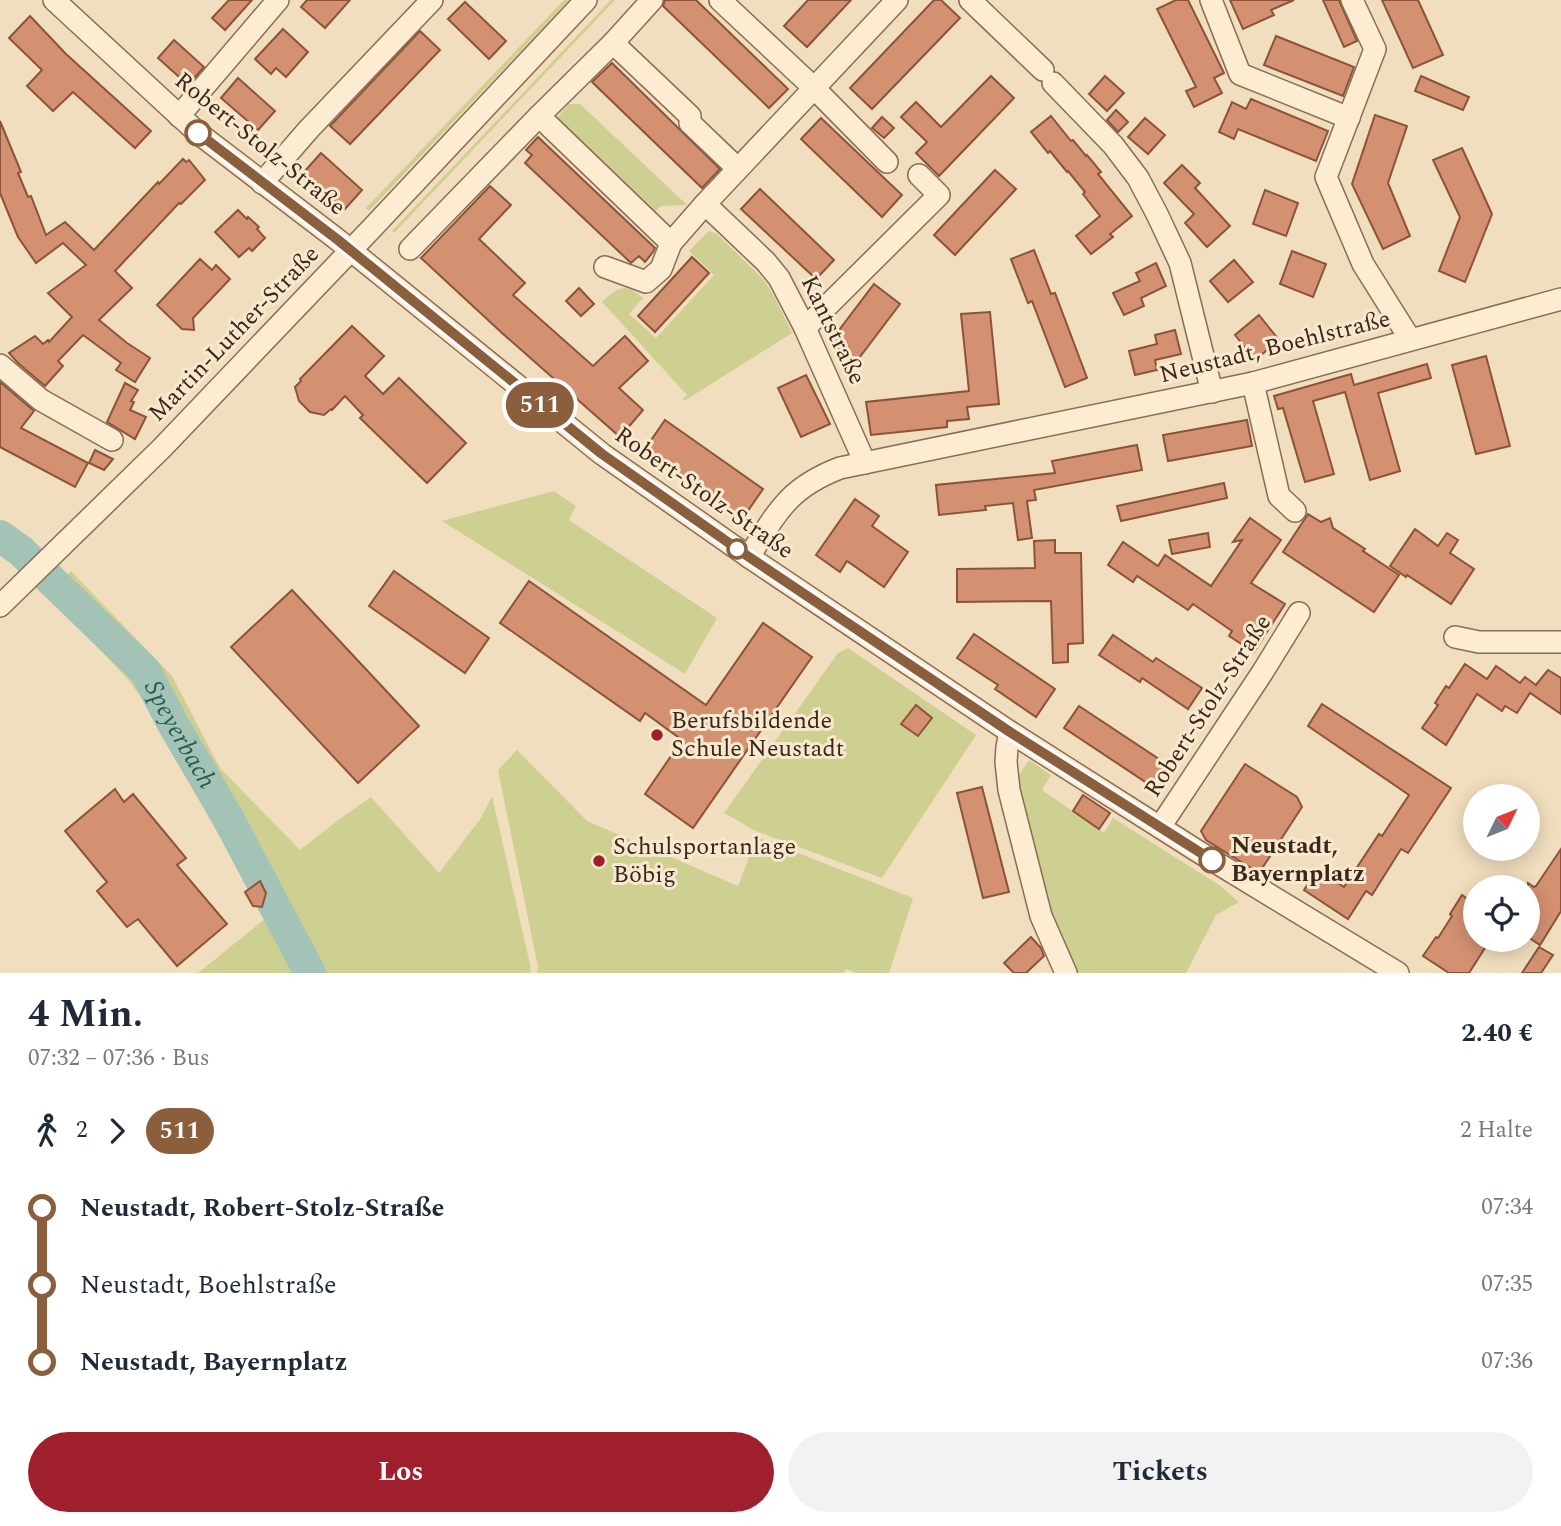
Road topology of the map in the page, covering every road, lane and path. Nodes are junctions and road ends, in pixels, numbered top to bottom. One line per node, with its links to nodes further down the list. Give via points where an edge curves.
1 (54, 0): 13 (street, Robert-Stolz-Straße)
2 (278, 0): 13 (street)
3 (432, 0): 19 (street)
4 (586, 0): 22 (street, Martin-Luther-Straße)
5 (652, 0): 11 (street)
6 (720, 0): 12 (street)
7 (897, 0): 12 (street)
8 (970, 0): 30 (street, via 1113,145 1138,178 1180,263)
9 (1211, 0): 15 (street, via 1240,74)
10 (1352, 0): 15 (street, via 1375,50)
11 (613, 43): 14 (street); 17 (street)
12 (813, 87): 16 (street); 17 (street)
13 (179, 116): 19 (street, Robert-Stolz-Straße)
14 (539, 116): 21 (street); 23 (street)
15 (1349, 118): 27 (street, via 1326,177 1363,264)
16 (887, 162)
17 (737, 168): 20 (street)
18 (919, 175): 26 (street, via 939,195)
19 (262, 183): 22 (street, Robert-Stolz-Straße)
20 (705, 204): 21 (street); 26 (street, Kantstraße, via 779,278)
21 (671, 243): 24 (street, via 661,269 646,282)
22 (350, 250): 34 (street, Robert-Stolz-Straße, via 590,446); 35 (street, Martin-Luther-Straße, via 162,448)
23 (410, 250)
24 (605, 267)
25 (1561, 299): 27 (street, Neustadt, Boehlstraße)
26 (805, 328): 32 (street, Kantstraße)
27 (1410, 339): 29 (street, Neustadt, Boehlstraße)
28 (0, 365): 31 (street, via 48,404)
29 (1253, 383): 30 (street, Neustadt, Boehlstraße); 33 (street, via 1279,496)
30 (1212, 393): 32 (street, Neustadt, Boehlstraße)
31 (112, 440)
32 (865, 463): 34 (street, Neustadt, Boehlstraße, via 822,475 791,496)
33 (1295, 511)
34 (749, 557): 39 (street, Robert-Stolz-Straße)
35 (0, 606)
36 (1299, 613): 40 (street, Robert-Stolz-Straße)
37 (1455, 637): 38 (street, via 1479,642)
38 (1561, 642)
39 (1010, 732): 40 (street, Robert-Stolz-Straße); 41 (street, via 1009,790 1041,916)
40 (1160, 827): 42 (street, Robert-Stolz-Straße)
41 (1066, 973)
42 (1398, 973)

